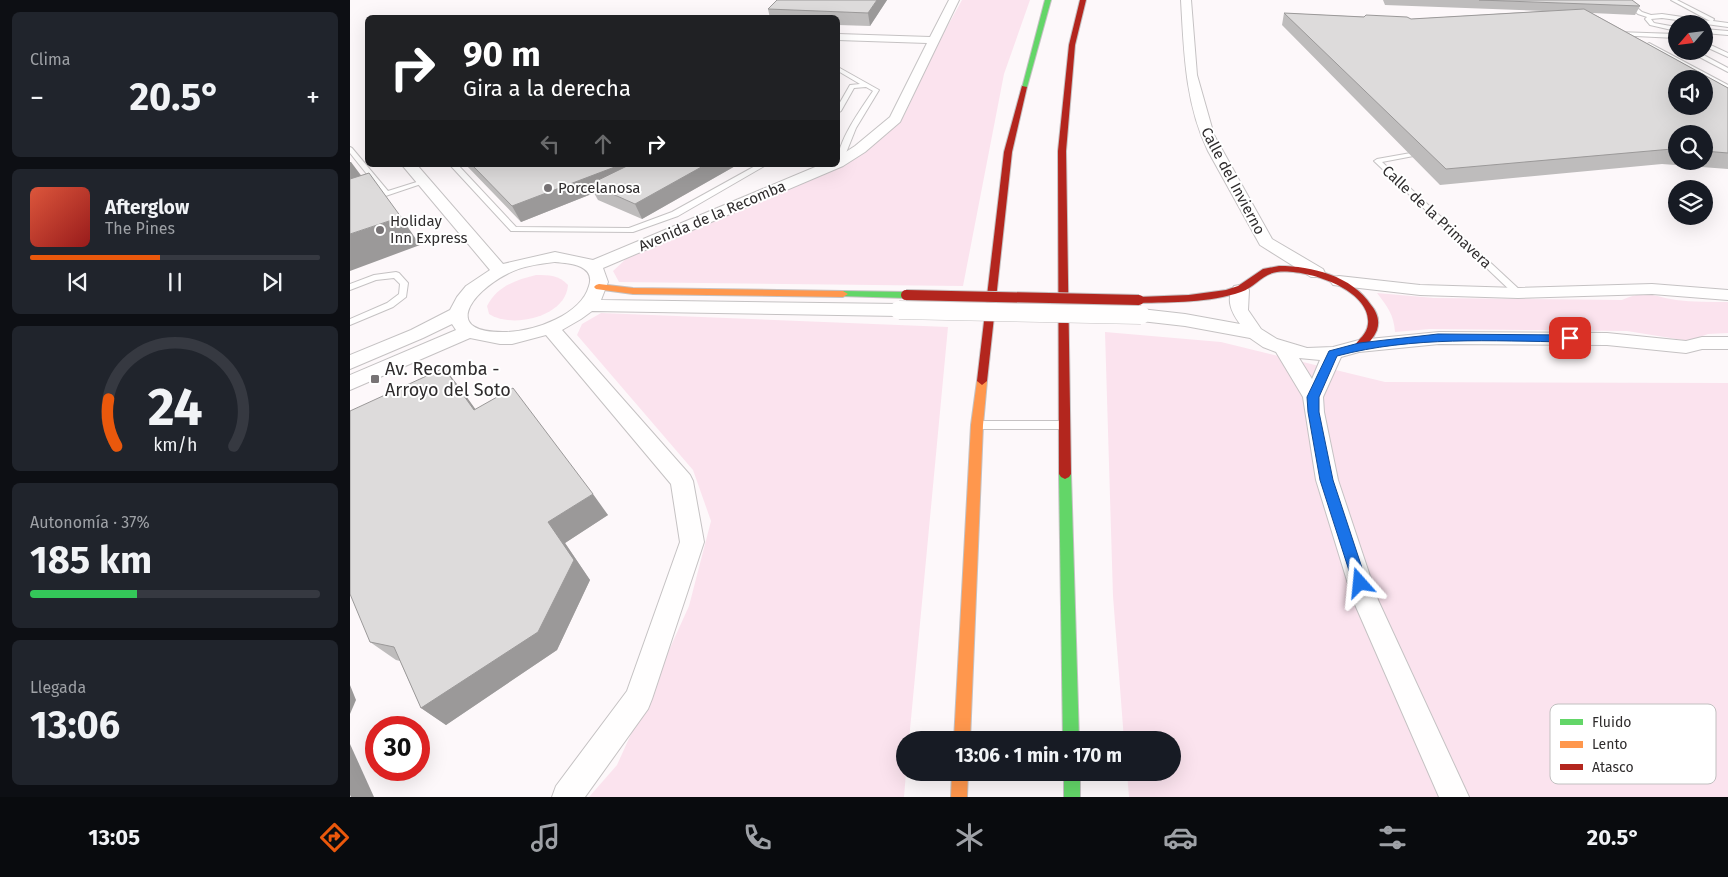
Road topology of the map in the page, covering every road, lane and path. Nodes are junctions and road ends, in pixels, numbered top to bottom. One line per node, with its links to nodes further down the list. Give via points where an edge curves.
1 (954, 0): 20 (street)
2 (1048, 0): 67 (main road, via 1008,152)
3 (1083, 0): 68 (main road, via 1072,45 1062,152)
4 (1186, 0): 41 (street, Calle del Invierno, via 1191,75 1200,114 1215,152)
5 (1625, 0): 7 (lane, via 1640,13)
6 (1673, 0): 8 (lane)
7 (1651, 17): 8 (lane); 10 (lane, via 1648,19 1652,24)
8 (1720, 24): 9 (lane)
9 (1728, 25)
10 (1668, 27)
11 (1713, 31): 12 (lane)
12 (1728, 32)
13 (1614, 34): 14 (lane)
14 (1629, 34): 15 (lane); 28 (lane)
15 (1660, 36): 16 (lane); 21 (lane)
16 (1668, 36)
17 (840, 37): 20 (street)
18 (1713, 37): 19 (lane)
19 (1728, 38)
20 (933, 40): 33 (street, via 895,119)
21 (1668, 40)
22 (1713, 48): 23 (lane)
23 (1728, 55)
24 (1709, 60): 26 (lane)
25 (840, 70): 27 (lane)
26 (1728, 70)
27 (867, 85): 29 (lane, via 852,86); 32 (lane, via 876,90 853,128)
28 (1728, 87)
29 (840, 107)
30 (350, 149): 39 (lane)
31 (1426, 152): 50 (lane, Calle de la Primavera, via 1377,161)
32 (840, 158)
33 (840, 162)
34 (411, 167): 38 (street)
35 (456, 167): 36 (lane, via 514,229 630,230 675,214)
36 (758, 167)
37 (827, 167): 42 (street, Avenida de la Recomba)
38 (423, 182): 39 (lane); 43 (street)
39 (387, 194): 40 (lane)
40 (350, 206)
41 (1266, 242): 44 (street); 45 (street)
42 (592, 267): 43 (street, via 574,260 555,258 517,264); 48 (street, via 597,272)
43 (500, 271): 55 (street, via 467,294)
44 (1266, 271): 45 (main road, via 1296,268); 49 (main road)
45 (1317, 273): 46 (main road)
46 (1339, 281): 50 (street, Calle de la Primavera, via 1420,290); 61 (main road, via 1368,303 1374,318 1372,333)
47 (350, 287): 56 (lane, via 374,278 396,275 404,284 403,295 390,305)
48 (599, 287): 52 (main road); 53 (street)
49 (1240, 290): 54 (main road); 59 (street, via 1238,310)
50 (1518, 293): 51 (street, Calle de la Primavera, via 1652,288)
51 (1728, 295)
52 (902, 303): 53 (street); 54 (street, bridge)
53 (588, 305): 57 (street)
54 (1139, 308): 59 (street)
55 (457, 314): 58 (street, via 461,326); 64 (street)
56 (350, 322)
57 (550, 328): 58 (street, via 506,338); 73 (street, via 682,481 692,542 638,699)
58 (468, 332): 65 (street)
59 (1255, 333): 62 (street)
60 (1728, 343): 61 (street, via 1686,346 1607,338 1438,338)
61 (1359, 346): 63 (street)
62 (1284, 348): 63 (street, via 1307,354); 66 (street)
63 (1333, 354): 66 (street)
64 (350, 362)
65 (350, 383)
66 (1313, 397): 76 (street, via 1327,480 1366,600)
67 (977, 425): 68 (lane); 69 (main road)
68 (1064, 426): 70 (main road)
69 (962, 731)
70 (1071, 731)
71 (960, 781): 74 (main road)
72 (1072, 781): 75 (main road)
73 (567, 797)
74 (959, 797)
75 (1072, 797)
76 (1454, 797)

